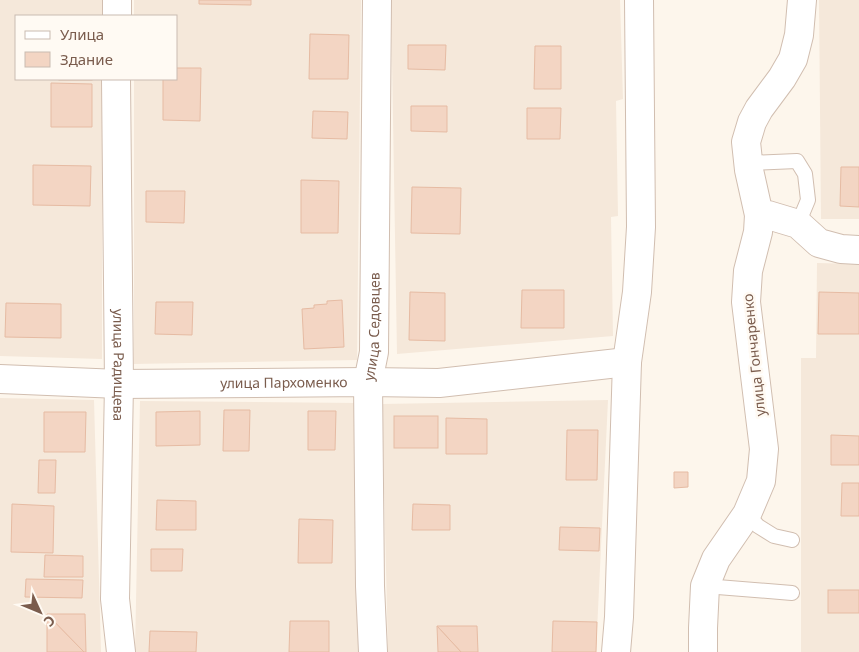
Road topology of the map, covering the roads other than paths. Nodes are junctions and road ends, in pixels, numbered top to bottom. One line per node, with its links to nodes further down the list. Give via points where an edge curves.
1 (117, 0): 5 (street)
2 (378, 0): 13 (street, улица Седовцев, via 374,352)
3 (639, 0): 11 (street, via 641,227 637,292)
4 (802, 0): 7 (street, улица Гончаренко, via 799,35 792,59 752,122 746,142)
5 (117, 15)
6 (116, 80): 14 (street, улица Радищева)
7 (748, 163): 8 (street, улица Гончаренко); 9 (lane, via 797,161 805,174 808,200)
8 (759, 215): 9 (street); 15 (street, улица Гончаренко, via 748,271 746,302 764,449 761,481)
9 (798, 224): 10 (street, via 819,243 841,250)
10 (859, 250)
11 (627, 362): 13 (street, улица Пархоменко, via 439,383); 21 (street)
12 (0, 379): 14 (street, улица Пархоменко)
13 (368, 382): 14 (street, улица Пархоменко); 20 (street, улица Седовцев)
14 (120, 384): 19 (street, улица Радищева, via 115,599)
15 (747, 514): 16 (lane, via 774,536); 17 (street, улица Гончаренко, via 716,559)
16 (792, 540)
17 (705, 586): 18 (lane); 22 (street, улица Гончаренко)
18 (792, 593)
19 (121, 652)
20 (373, 652)
21 (616, 652)
22 (704, 652)

